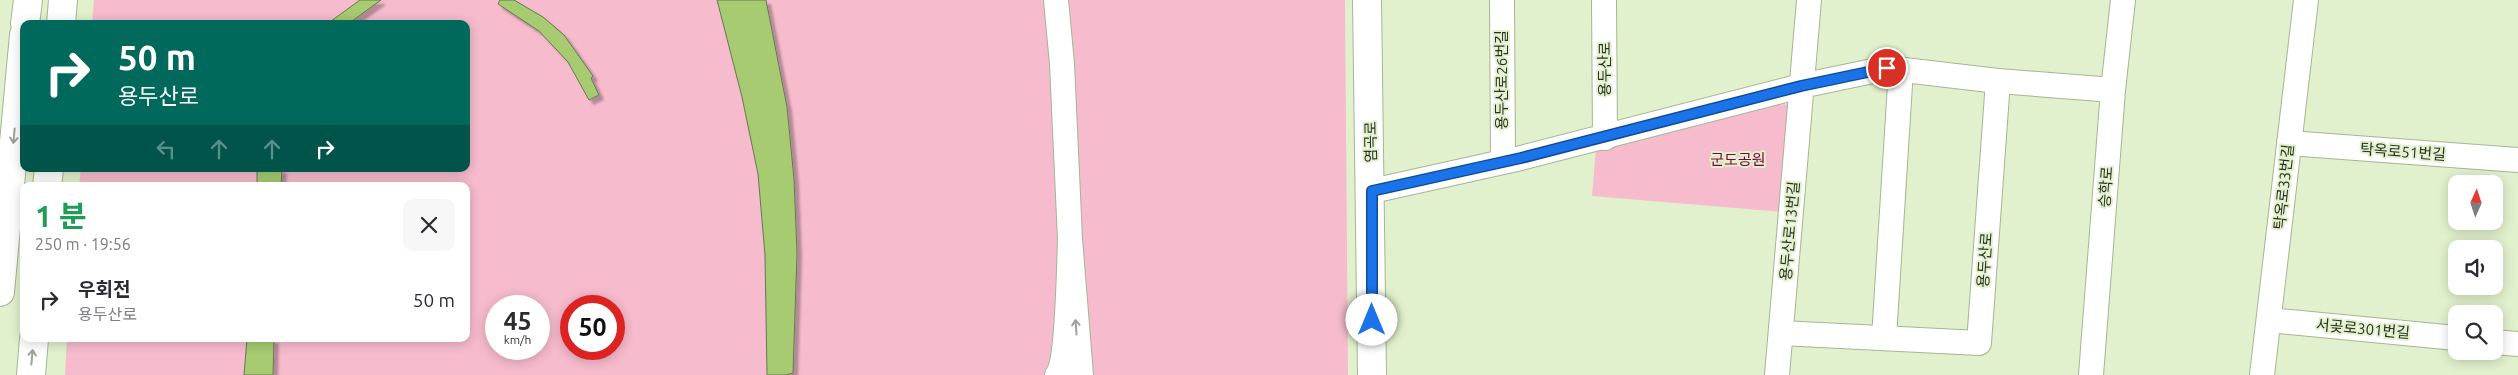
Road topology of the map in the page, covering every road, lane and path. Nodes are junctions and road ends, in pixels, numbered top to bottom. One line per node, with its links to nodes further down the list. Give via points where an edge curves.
1 (28, 0): 10 (main road)
2 (63, 0): 11 (main road)
3 (1056, 0): 22 (street)
4 (1367, 0): 21 (main road, 염곡로)
5 (1502, 0): 20 (street, 용두산로26번길)
6 (1604, 0): 17 (street, 용두산로)
7 (1809, 0): 15 (street, 용두산로13번길)
8 (2123, 0): 16 (street, 승학로)
9 (2306, 0): 18 (street, 탁옥로33번길)
10 (26, 20)
11 (61, 20)
12 (1901, 69): 14 (street); 15 (street, via 1887,68); 27 (street)
13 (20, 78): 23 (main road, one-way to 23)
14 (1998, 81): 16 (street); 27 (street, 용두산로, via 1979,344)
15 (1801, 86): 17 (street); 25 (street, 용두산로13번길)
16 (2113, 90): 36 (street, 승학로)
17 (1605, 138): 20 (street)
18 (2288, 144): 19 (street, 탁옥로51번길); 24 (street, 탁옥로33번길)
19 (2518, 160)
20 (1503, 161): 21 (street)
21 (1372, 191): 34 (main road, 염곡로)
22 (1070, 239): 32 (street, via 1063,350); 33 (street, one-way to 22)
23 (0, 292)
24 (2269, 320): 26 (street, 서곶로301번길); 37 (street, 탁옥로33번길)
25 (1781, 333): 27 (street, 용두산로); 35 (street, 용두산로13번길)
26 (2448, 337)
27 (1884, 338)
28 (34, 342): 31 (main road, one-way to 28)
29 (2503, 343): 30 (street)
30 (2518, 344)
31 (31, 375)
32 (1057, 375)
33 (1081, 375)
34 (1372, 375)
35 (1777, 375)
36 (2091, 375)
37 (2262, 375)

